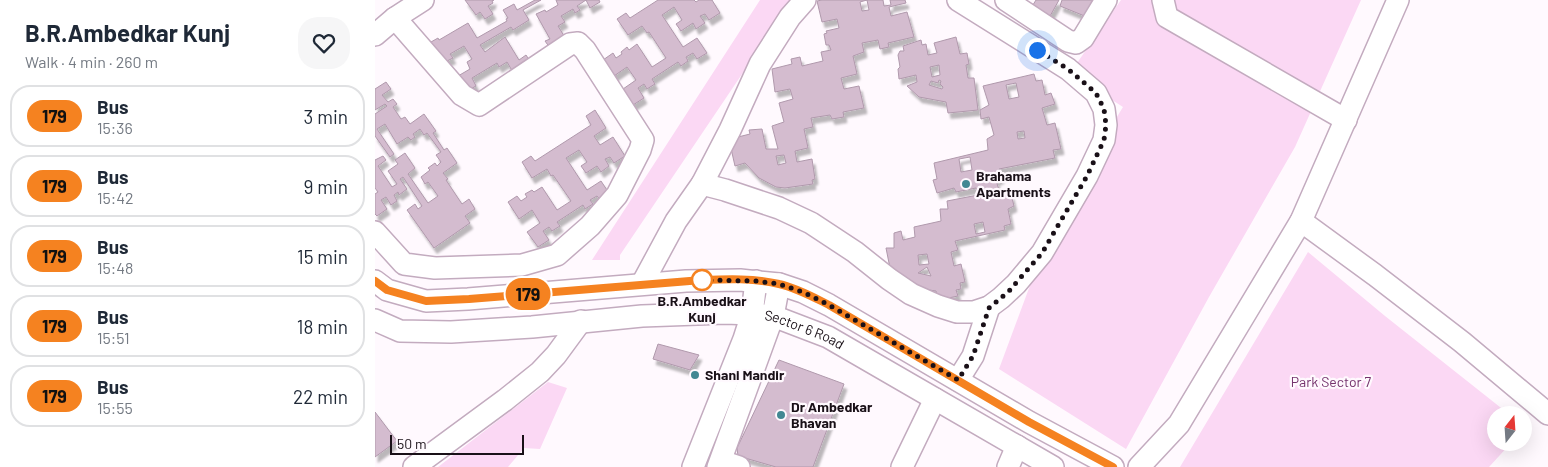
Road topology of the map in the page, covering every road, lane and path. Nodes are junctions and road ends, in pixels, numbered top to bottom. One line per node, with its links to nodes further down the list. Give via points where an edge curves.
1 (423, 0): 8 (street)
2 (805, 0): 11 (street, via 759,64)
3 (958, 0): 18 (street, via 1068,69 1096,93 1104,109 1106,125 1104,140 1087,176 1042,253 1016,284)
4 (1006, 0): 5 (street, via 1076,43 1083,38)
5 (1106, 0)
6 (1163, 0): 10 (street, via 1167,17)
7 (1398, 0): 10 (street)
8 (395, 18): 9 (street); 13 (street, via 462,94 479,105 570,44 577,43 585,50 643,140 617,194 590,226 557,255 523,265 435,268 404,264)
9 (375, 35)
10 (1346, 120): 12 (street)
11 (702, 184): 16 (street, via 676,221); 18 (street, via 779,208 811,222 911,294 938,306 957,312)
12 (1301, 221): 25 (street, via 1462,342); 34 (street, via 1179,424)
13 (375, 232)
14 (375, 281): 16 (street, via 387,290 426,301)
15 (756, 281): 16 (street, via 718,279); 17 (street); 19 (street)
16 (643, 284)
17 (779, 284): 20 (street); 23 (street, via 829,305)
18 (989, 308): 23 (street, via 973,356)
19 (752, 314): 20 (street, Sector 6 Road); 22 (street, Sector 6 Road, via 642,316); 29 (street)
20 (773, 316): 24 (street, Sector 6 Road, via 828,336); 27 (street)
21 (375, 320): 22 (street, Sector 6 Road, via 400,330 451,332)
22 (581, 321): 28 (street, via 540,372)
23 (958, 380): 33 (street)
24 (935, 399): 26 (street, Sector 6 Road); 30 (street)
25 (1548, 414)
26 (1017, 446): 31 (street); 32 (street, Sector 6 Road)
27 (726, 465)
28 (414, 467)
29 (693, 467)
30 (902, 467)
31 (1008, 467)
32 (1053, 467)
33 (1113, 467)
34 (1139, 467)

